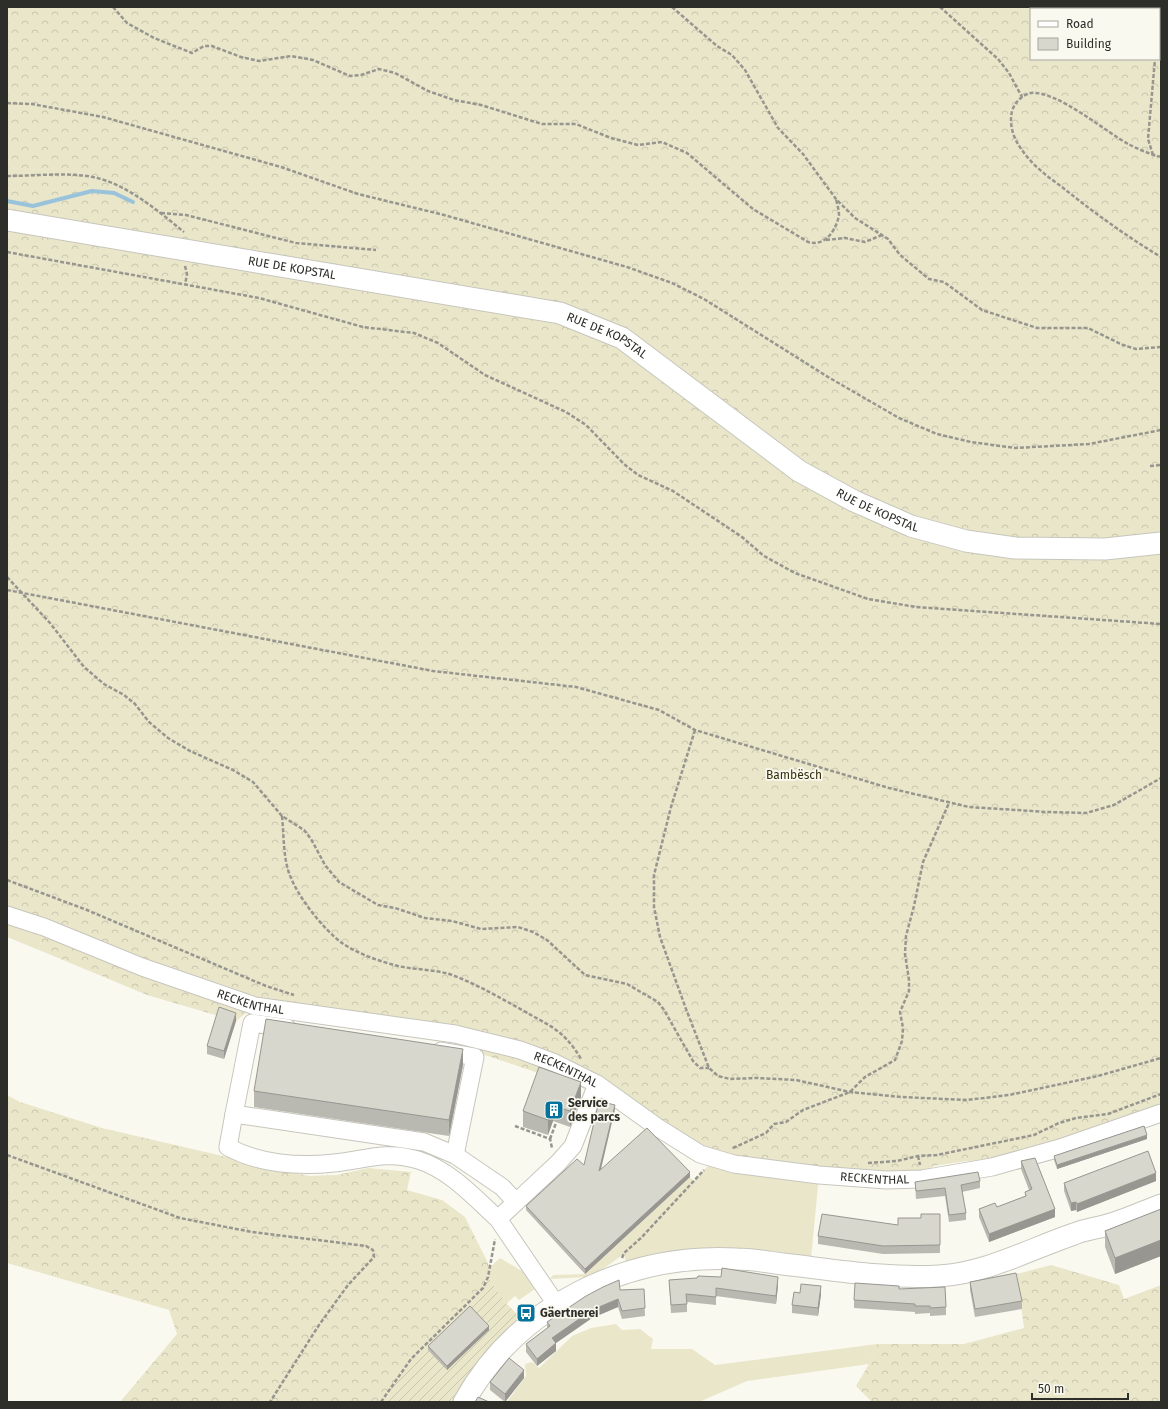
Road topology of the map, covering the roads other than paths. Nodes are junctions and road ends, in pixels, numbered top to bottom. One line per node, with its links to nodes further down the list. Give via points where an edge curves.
1 (7, 220): 2 (main road, RUE DE KOPSTAL, via 560,313 622,338 799,470 854,501 912,526 966,541 1015,548 1105,549)
2 (1161, 543)
3 (7, 914): 4 (street, RECKENTHAL, via 142,967)
4 (255, 1006): 5 (street); 7 (street, RECKENTHAL)
5 (252, 1023): 6 (street); 10 (street)
6 (307, 1031)
7 (425, 1041): 8 (street, RECKENTHAL, via 456,1034 520,1050 555,1063); 11 (street, via 475,1057)
8 (597, 1084): 9 (street, RECKENTHAL, via 657,1127 700,1154 714,1159 819,1175 886,1180 922,1179 992,1167 1060,1148); 12 (street, via 573,1146)
9 (1161, 1113)
10 (234, 1114): 11 (street, via 424,1142); 14 (street, via 228,1147 241,1154 258,1160 312,1165 382,1154 418,1160 444,1172 469,1191)
11 (455, 1155): 12 (street, via 502,1187)
12 (516, 1202): 14 (street)
13 (1161, 1205): 15 (main road, via 980,1269 941,1276 892,1277 737,1259 694,1260 659,1264 615,1276 586,1287)
14 (498, 1219): 15 (street)
15 (556, 1304): 16 (main road, via 500,1352 474,1383)
16 (464, 1402)

